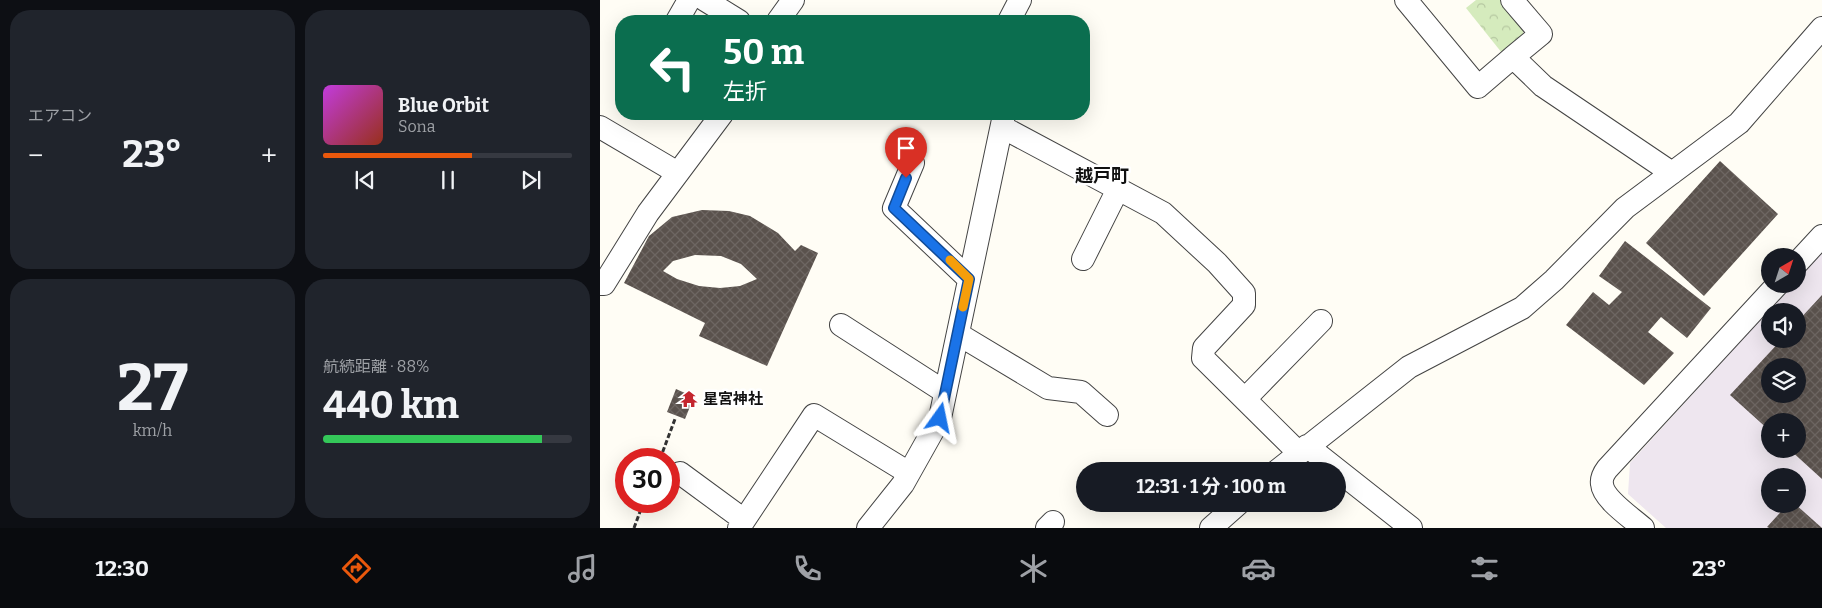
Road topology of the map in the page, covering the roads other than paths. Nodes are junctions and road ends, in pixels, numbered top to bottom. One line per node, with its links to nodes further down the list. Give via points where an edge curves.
1 (689, 0): 7 (street)
2 (705, 0): 8 (street)
3 (793, 0): 9 (street)
4 (1020, 0): 10 (street)
5 (1406, 0): 12 (street, via 1478,87)
6 (1512, 0): 12 (street, via 1541,34)
7 (680, 15)
8 (730, 15)
9 (782, 15)
10 (1012, 15)
11 (1822, 28): 18 (street, via 1739,123)
12 (1513, 57): 18 (street, via 1543,86)
13 (718, 120): 17 (street)
14 (1003, 121): 19 (street); 23 (street)
15 (600, 127): 17 (street)
16 (913, 164): 23 (street, via 894,208)
17 (678, 173): 24 (street, via 648,213 604,284)
18 (1672, 173): 32 (street, via 1625,208 1522,308 1409,367)
19 (1118, 189): 22 (street); 30 (street, via 1163,213 1244,293 1244,305 1204,348 1202,358)
20 (1822, 236): 21 (street)
21 (1806, 253)
22 (1083, 259)
23 (969, 279): 28 (street)
24 (600, 284)
25 (1770, 293): 38 (street, via 1607,469 1603,476 1604,491)
26 (1321, 321): 30 (street)
27 (841, 325): 29 (street)
28 (958, 334): 29 (street); 31 (street, via 1048,388 1081,392)
29 (945, 392): 35 (street, via 940,418)
30 (1245, 399): 32 (street)
31 (1107, 415)
32 (1303, 449): 33 (street); 41 (street)
33 (1288, 462)
34 (680, 472): 37 (street)
35 (909, 473): 37 (street, via 814,415); 39 (street)
36 (1229, 512): 40 (street)
37 (742, 524)
38 (1634, 525)
39 (868, 528)
40 (1211, 528)
41 (1411, 528)

